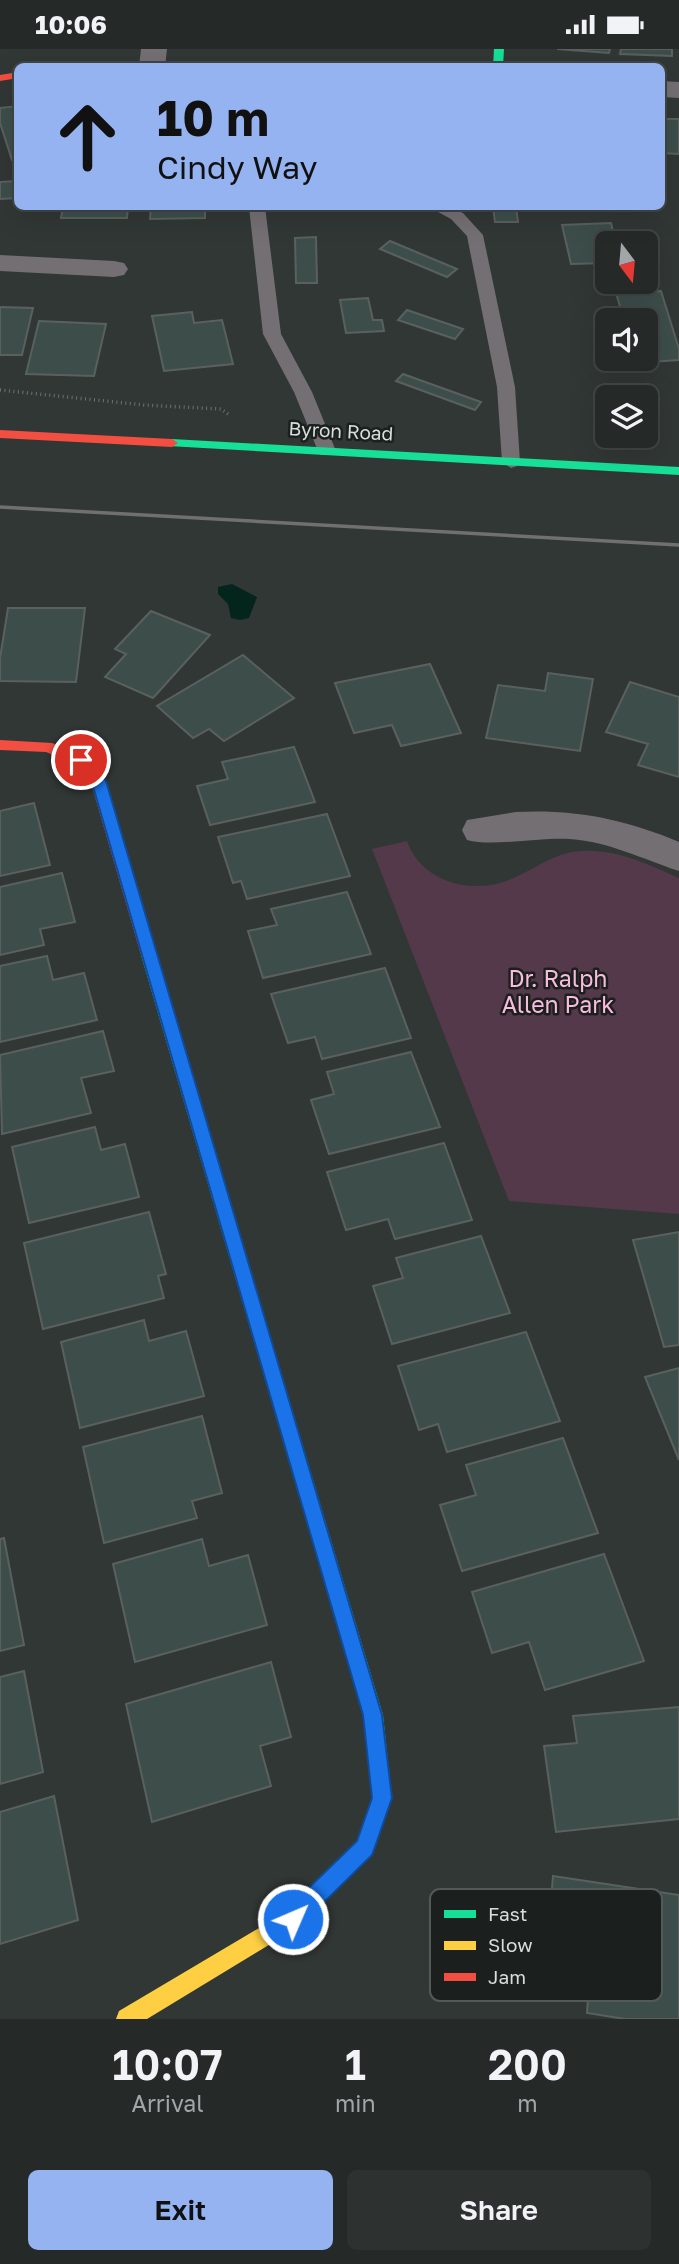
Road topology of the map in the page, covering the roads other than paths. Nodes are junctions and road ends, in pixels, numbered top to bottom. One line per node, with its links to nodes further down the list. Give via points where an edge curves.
1 (257, 210): 6 (lane, via 272,334)
2 (444, 210): 7 (lane, via 457,215 475,235 506,387)
3 (0, 263): 4 (street)
4 (114, 269)
5 (0, 434): 6 (street, Byron Road)
6 (327, 451): 7 (street, Byron Road)
7 (511, 462): 8 (street, Byron Road)
8 (679, 471)
9 (0, 745): 12 (street, via 47,747 81,760 98,781 373,1715 382,1798 365,1847 293,1919)
10 (480, 830): 11 (street, via 522,824 590,827 625,835)
11 (679, 857)
12 (127, 2019)

